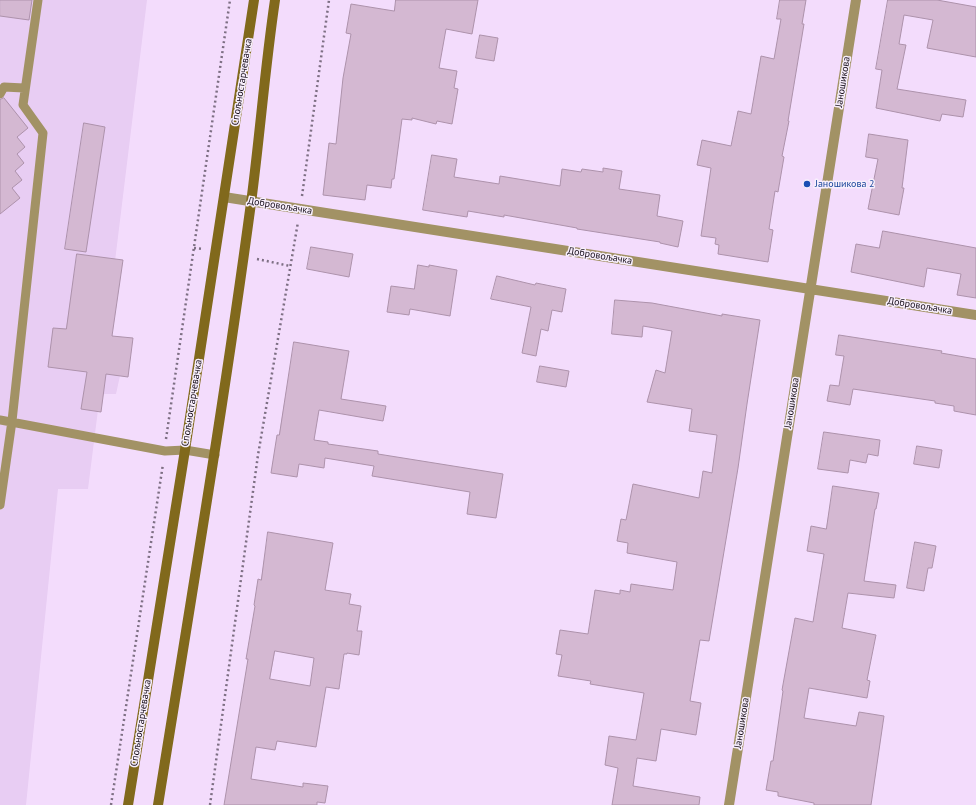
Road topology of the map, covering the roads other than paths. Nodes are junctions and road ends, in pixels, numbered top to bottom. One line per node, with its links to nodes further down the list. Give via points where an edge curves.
1 (38, 0): 5 (lane)
2 (254, 0): 7 (street, Спољностарчевачка)
3 (275, 0): 8 (street, Спољностарчевачка)
4 (856, 0): 9 (street, Јаношикова)
5 (24, 88): 6 (lane, via 4,87); 12 (lane, via 23,104 43,133)
6 (0, 94)
7 (224, 197): 8 (street, Добровољачка); 13 (street, Спољностарчевачка)
8 (251, 201): 9 (street, Добровољачка); 14 (street, Спољностарчевачка)
9 (810, 288): 10 (street, Добровољачка); 18 (street, Јаношикова)
10 (976, 315)
11 (0, 420): 12 (lane)
12 (12, 421): 13 (lane, via 165,451); 15 (lane)
13 (185, 450): 14 (lane); 16 (street, Спољностарчевачка)
14 (214, 455): 17 (street, Спољностарчевачка)
15 (0, 505)
16 (128, 805)
17 (158, 805)
18 (728, 805)

